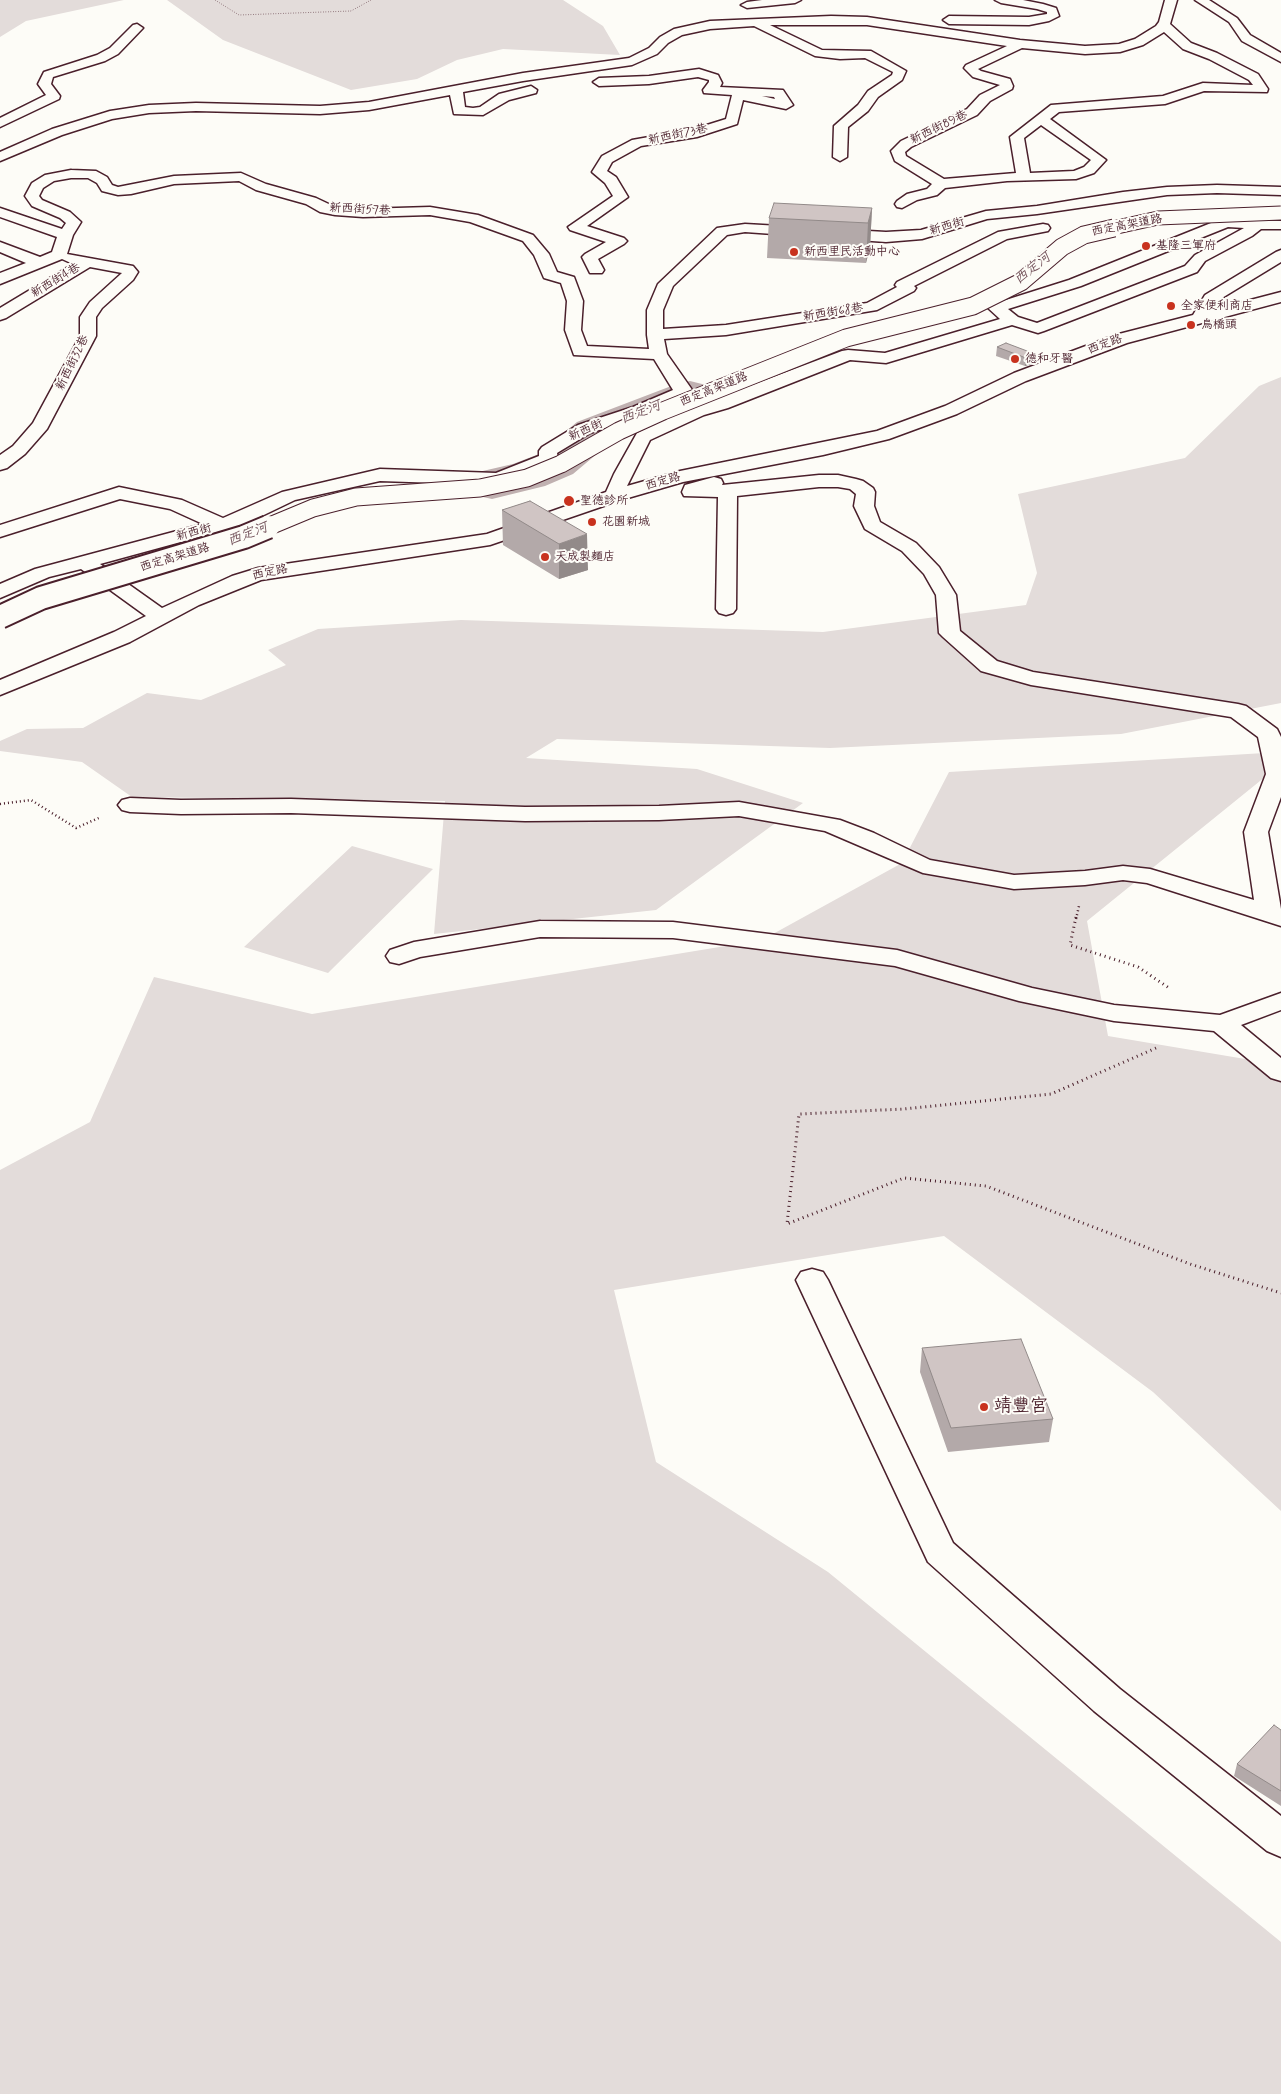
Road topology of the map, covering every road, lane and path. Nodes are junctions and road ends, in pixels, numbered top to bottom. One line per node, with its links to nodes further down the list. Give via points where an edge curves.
1 (215, 0): 2 (path, via 239,15 351,11)
2 (371, 0)
3 (795, 0): 7 (street)
4 (1001, 0): 8 (street, via 1052,10 1053,16 1028,21)
5 (1171, 0): 10 (street)
6 (1201, 0): 13 (street, via 1233,20 1246,38)
7 (737, 6)
8 (867, 21): 9 (street); 12 (street)
9 (756, 22): 18 (street, via 691,28 664,40 653,51 632,61); 22 (street, via 819,53 867,54 900,72 898,77 872,94 863,108 842,126)
10 (1164, 25): 12 (street, via 1147,38 1120,48 1084,50); 14 (street, via 1187,46)
11 (137, 28): 20 (street, via 114,51 101,58 48,75 44,84 54,96)
12 (1020, 44): 24 (street, 新西街89巷, via 970,68 977,74 1006,82 1008,86 986,98 972,112 898,151 900,158)
13 (1281, 58)
14 (1254, 77): 15 (street); 19 (street, via 1262,88 1203,87 1164,100 1056,108)
15 (1272, 79)
16 (588, 83): 38 (street, 新西街73巷, via 649,80 699,72 714,78 716,83 709,90 778,93 786,105 738,95 732,121 697,133 637,143 607,159 600,172 611,180 621,197 575,227 619,241 590,257)
17 (568, 84): 18 (street, via 504,98 483,111 473,112 459,111)
18 (456, 90): 21 (street, via 369,106 320,110 251,106 148,109 110,115 57,132)
19 (1041, 119): 23 (street, via 1017,137); 23 (street, via 1099,160 1089,170 1076,175)
20 (0, 123)
21 (0, 157)
22 (840, 157)
23 (1024, 178): 24 (street)
24 (941, 184): 26 (street, via 932,192 912,197)
25 (1281, 190): 44 (street, 新西街, via 1217,189 1123,196 986,215 922,234 886,237 745,228 722,231 666,284 656,310)
26 (902, 204)
27 (0, 212): 32 (street)
28 (1281, 213): 59 (street, 西定高架道路, bridge, via 1158,218 1084,235 1062,247 1021,282 973,306 837,342 663,411 527,478 480,488 356,497 313,508 244,537 41,598)
29 (1257, 224): 30 (street); 43 (street, via 1247,233 1200,258 1191,270 1038,328); 43 (street, via 1226,222 1075,283 996,308)
30 (1281, 225)
31 (1043, 228): 44 (street, 新西街68巷, via 1003,236 903,284 908,288 871,307 726,330)
32 (65, 235): 34 (street); 45 (street, 新西街57巷, via 74,222 65,214 37,203 32,196 37,186 50,178 71,174 91,174 102,180 107,188 118,191 174,180 241,177 261,187 335,211 430,211 473,218 528,238 542,254 550,275 568,280 575,301 573,330 580,351)
33 (0, 247): 36 (street)
34 (59, 255): 36 (street); 37 (street, 新西街4巷)
35 (1281, 255): 42 (street, via 1211,298)
36 (41, 262): 39 (street)
37 (87, 262): 41 (street, 新西街4巷); 49 (street, 新西街32巷, via 130,272 88,317 88,336 74,365 41,424)
38 (596, 270)
39 (0, 279)
40 (1281, 297): 42 (street, 西定路)
41 (0, 315)
42 (1199, 319): 50 (street, 西定路, via 1121,339 1020,377 951,410 883,435)
43 (1012, 320): 47 (street, via 886,358 848,355)
44 (655, 335): 45 (street, 新西街)
45 (659, 354): 46 (street, 新西街)
46 (683, 392): 47 (street); 54 (street, 新西街, via 584,429 548,451 549,458 498,480 380,474 289,496)
47 (698, 411): 53 (street, via 643,437)
48 (0, 449): 49 (street)
49 (19, 450): 51 (street, 新西街32巷)
50 (770, 459): 52 (street, via 742,474 691,492); 53 (street, 西定路, via 680,477)
51 (0, 464)
52 (728, 491): 58 (street); 65 (street, via 819,481 856,485 866,492 864,506 872,525 908,547 932,571 946,595 950,633 989,666 1030,678 1238,711 1269,734 1278,774 1256,832)
53 (614, 496): 60 (street, 西定路, via 490,539 258,574)
54 (222, 525): 55 (street, via 174,504 119,493); 56 (street, 新西街)
55 (0, 531)
56 (85, 563): 57 (street, 新西街, via 42,573); 60 (street)
57 (0, 592)
58 (726, 609)
59 (0, 617)
60 (160, 617): 61 (street, 西定路, via 122,637)
61 (0, 688)
62 (0, 804): 63 (path, via 31,800 76,828)
63 (130, 805): 64 (street, via 291,806 526,814 740,809 831,825 923,866 1014,882)
64 (1086, 878): 65 (street, via 1123,873 1150,876); 68 (path, via 1070,945 1138,967)
65 (1275, 916)
66 (399, 956): 68 (street, via 414,950 540,929 673,930 897,958 1028,996 1114,1013)
67 (1281, 1001): 68 (street)
68 (1222, 1023): 70 (street)
69 (1157, 1048): 72 (path, via 1051,1094 904,1109 799,1114 786,1224 904,1178 986,1186 1190,1264)
70 (1281, 1072)
71 (812, 1280): 73 (street, via 940,1552 1107,1700)
72 (1281, 1293)
73 (1281, 1839)

